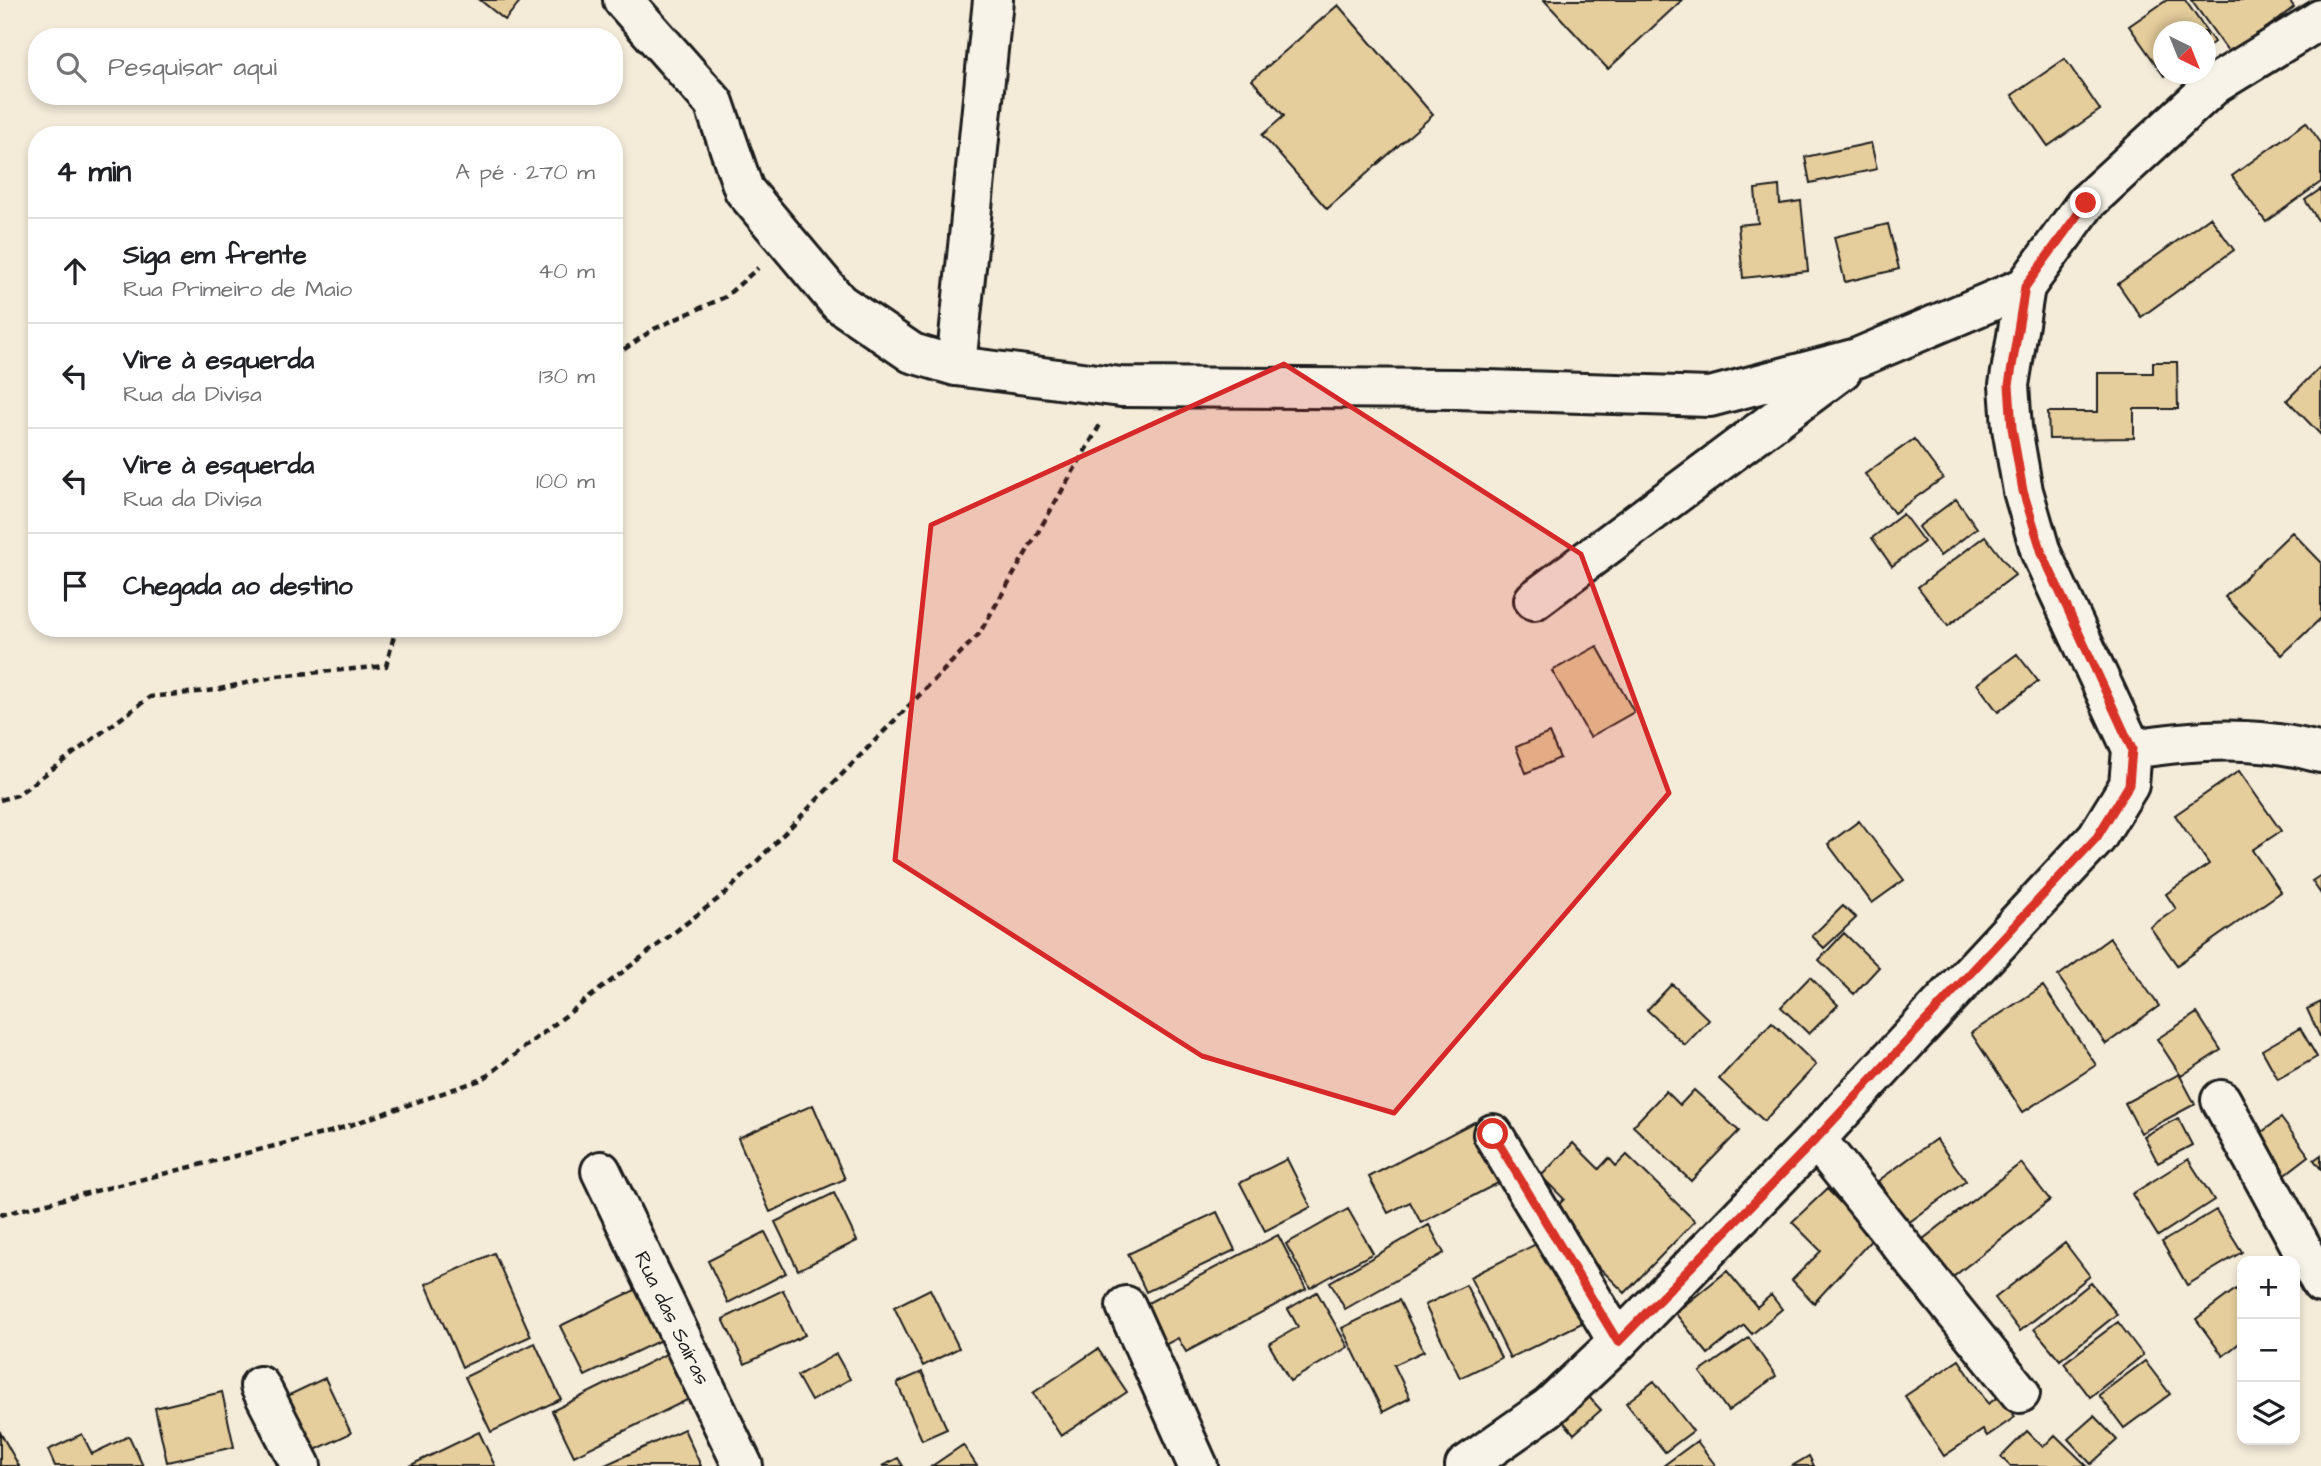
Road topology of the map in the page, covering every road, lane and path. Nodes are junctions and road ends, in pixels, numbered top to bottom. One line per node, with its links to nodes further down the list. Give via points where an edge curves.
1 (624, 0): 4 (street, via 714,103 744,190)
2 (993, 0): 8 (street)
3 (2321, 19): 5 (street, via 2214,84 2086,203)
4 (788, 242): 6 (path, via 725,297 654,329); 8 (street, via 839,303 912,353)
5 (2025, 287): 7 (street); 12 (street, via 2009,385 2023,491 2042,553)
6 (623, 349)
7 (1857, 358): 9 (street, via 1710,397 1457,389); 10 (street)
8 (956, 366): 9 (street)
9 (1121, 387): 19 (path, via 979,634 727,892 483,1079 330,1132)
10 (1534, 600)
11 (394, 637): 14 (path, via 386,666 277,676 215,690 149,697 17,795)
12 (2132, 749): 13 (street, via 2246,740); 17 (street, via 2129,785 2097,837)
13 (2321, 752)
14 (0, 800)
15 (2221, 1100): 20 (street)
16 (1493, 1134): 22 (street)
17 (1816, 1139): 22 (street); 24 (street)
18 (601, 1171): 26 (street, Rua das Saíras)
19 (0, 1215)
20 (2318, 1269)
21 (1126, 1307): 27 (street)
22 (1618, 1342): 28 (street, via 1549,1407)
23 (260, 1386): 25 (street)
24 (2020, 1393)
25 (301, 1466)
26 (743, 1466)
27 (1198, 1466)
28 (1465, 1466)

